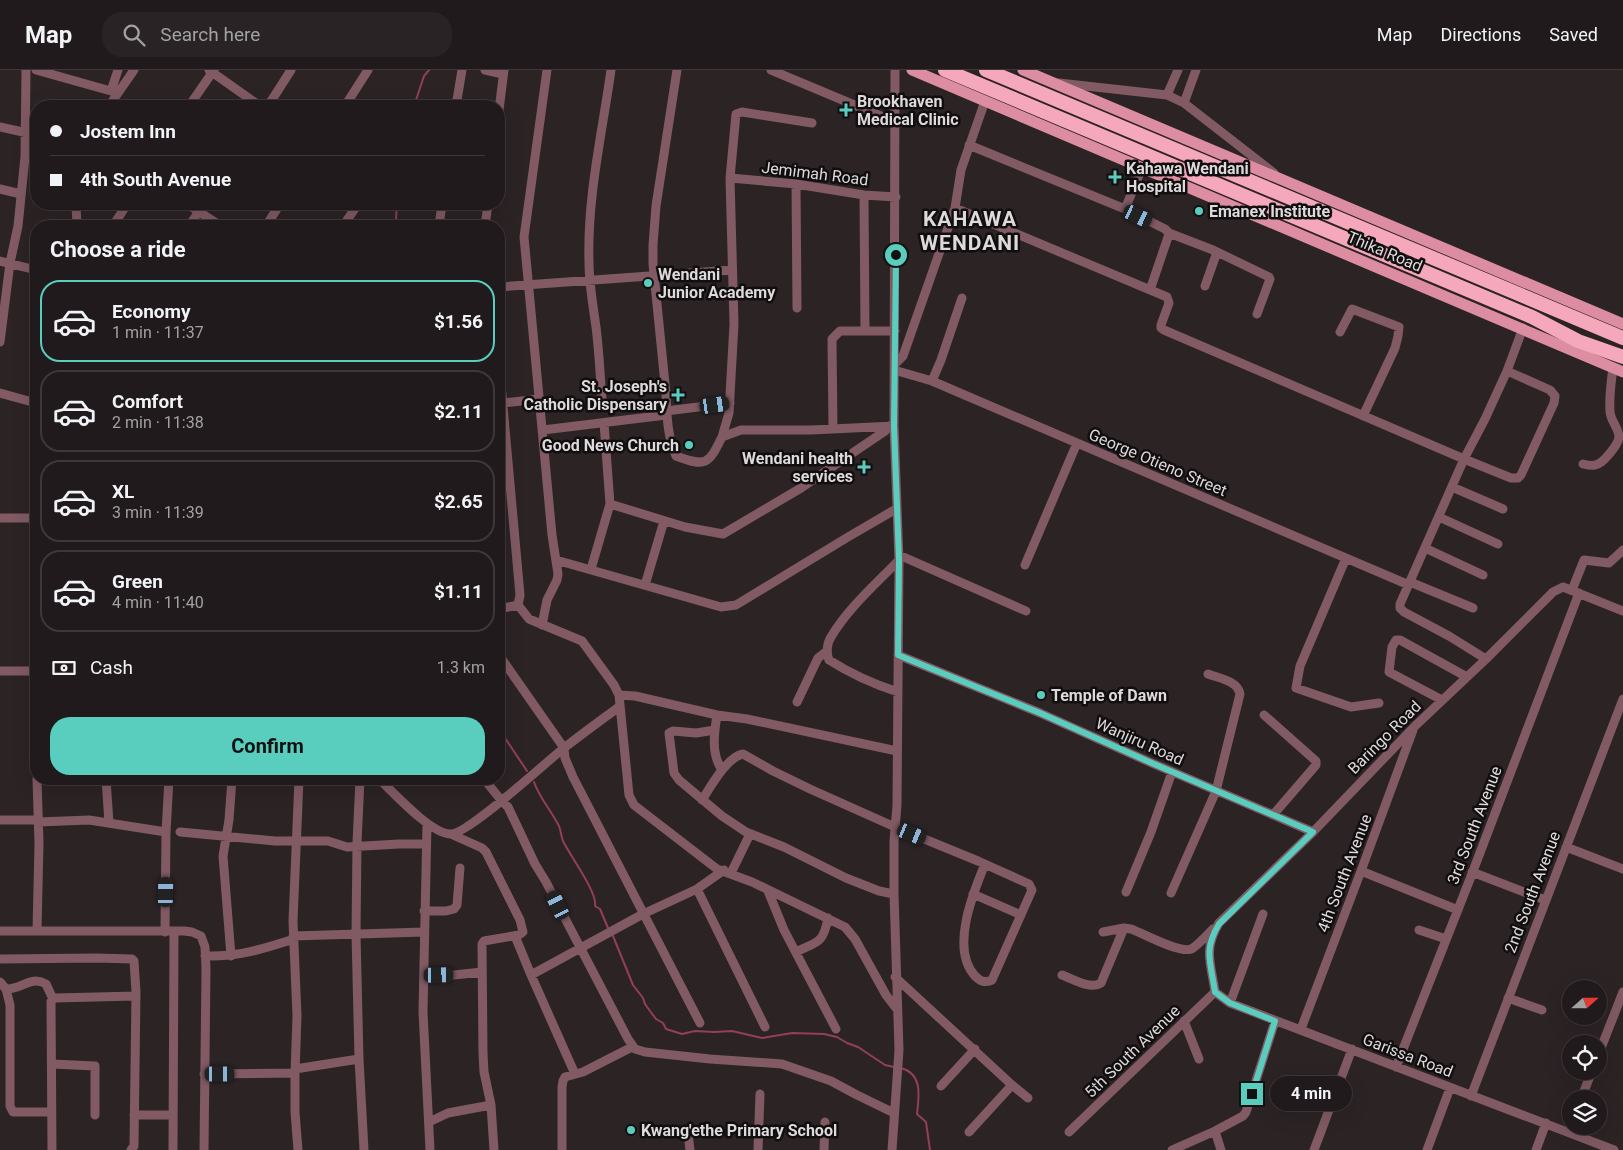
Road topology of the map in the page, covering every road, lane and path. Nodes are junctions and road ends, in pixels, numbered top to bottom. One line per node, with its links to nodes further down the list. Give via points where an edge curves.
1 (26, 70): 37 (street)
2 (36, 70): 23 (street)
3 (118, 70): 23 (street)
4 (134, 70): 23 (street)
5 (291, 70): 28 (street)
6 (368, 70): 29 (street)
7 (462, 70): 30 (street)
8 (485, 70): 21 (street)
9 (547, 70): 60 (street, via 524,227)
10 (611, 70): 59 (street, via 593,181)
11 (677, 70): 58 (street, via 656,206)
12 (771, 70): 34 (street)
13 (895, 70): 34 (street)
14 (912, 70): 32 (main road, Thika Road)
15 (945, 70): 75 (highway, Thika Road, via 1514,310)
16 (986, 70): 73 (highway, Thika Road)
17 (1023, 70): 22 (main road, Thika Road)
18 (1178, 70): 24 (street)
19 (1196, 70): 33 (street)
20 (212, 71): 26 (street); 27 (street)
21 (504, 72): 31 (street)
22 (1051, 82): 24 (street); 42 (main road, Thika Road)
23 (115, 92): 25 (street)
24 (1167, 95): 33 (street)
25 (112, 100)
26 (193, 100)
27 (252, 100)
28 (272, 100)
29 (349, 100)
30 (457, 100)
31 (500, 100)
32 (985, 101): 39 (street); 40 (main road, Thika Road)
33 (1184, 103): 42 (street)
34 (895, 122): 47 (street)
35 (812, 123): 41 (street, via 738,112)
36 (0, 127): 37 (street)
37 (26, 133): 38 (street); 45 (street)
38 (30, 134)
39 (969, 144): 48 (street); 49 (street)
40 (1142, 168): 49 (street); 69 (main road, Thika Road)
41 (730, 178): 43 (street, Jemimah Road); 57 (street)
42 (1286, 182): 67 (main road, Thika Road)
43 (796, 184): 46 (street, Jemimah Road); 65 (street)
44 (0, 189): 45 (street)
45 (21, 194): 55 (street)
46 (864, 195): 47 (street, Jemimah Road); 70 (street)
47 (896, 197): 71 (street)
48 (955, 208): 63 (street); 76 (street, via 903,356)
49 (1125, 209): 52 (street)
50 (203, 210): 51 (street)
51 (214, 220)
52 (1169, 233): 53 (street); 63 (street)
53 (1217, 252): 62 (street); 66 (street, via 1269,277)
54 (0, 261): 55 (street)
55 (10, 264): 56 (street); 68 (street)
56 (30, 269)
57 (732, 270): 58 (street); 84 (street, via 734,324)
58 (654, 276): 59 (street); 85 (street)
59 (590, 281): 60 (street); 80 (street)
60 (528, 284): 61 (street); 81 (street)
61 (505, 286)
62 (1205, 286)
63 (1150, 290): 86 (street, via 1169,300 1161,325 1164,330)
64 (962, 298): 78 (street)
65 (797, 308)
66 (1257, 314)
67 (1623, 324)
68 (1, 326): 74 (street)
69 (1523, 328): 75 (main road, Thika Road); 77 (street)
70 (865, 331): 71 (street); 89 (street, via 840,331 832,338)
71 (895, 331): 76 (street)
72 (1340, 332): 86 (street, via 1352,309 1399,329 1395,348)
73 (1623, 336)
74 (0, 342)
75 (1621, 365): 95 (street, via 1610,394 1611,418 1618,430 1618,440 1599,464)
76 (894, 368): 78 (street, George Otieno Street); 88 (street)
77 (1507, 370): 94 (street); 94 (street, via 1550,390 1555,396 1521,475 1511,478)
78 (932, 381): 93 (street, George Otieno Street)
79 (0, 393): 82 (street)
80 (602, 399)
81 (539, 400): 83 (street); 90 (street)
82 (30, 401)
83 (505, 403)
84 (730, 403): 85 (street); 92 (street)
85 (666, 413): 87 (street); 92 (street, via 676,456 700,462 711,458)
86 (1363, 416): 94 (street)
87 (604, 423): 90 (street); 97 (street)
88 (892, 426): 89 (street); 99 (street); 103 (street, via 801,488 723,534)
89 (833, 429): 92 (street, via 741,430)
90 (543, 430): 109 (street)
91 (505, 435): 116 (street, via 520,594)
92 (722, 437)
93 (1078, 443): 108 (street, George Otieno Street); 110 (street)
94 (1464, 459): 96 (street)
95 (1583, 464)
96 (1452, 487): 98 (street); 100 (street)
97 (610, 504): 103 (street); 111 (street)
98 (1503, 508)
99 (896, 509): 107 (street); 114 (street, via 736,605 721,607)
100 (1439, 517): 104 (street); 105 (street)
101 (0, 518): 102 (street)
102 (30, 518)
103 (664, 521): 114 (street)
104 (1498, 544)
105 (1424, 548): 112 (street); 113 (street)
106 (1623, 550): 115 (street, 3rd South Avenue, via 1609,563 1584,560)
107 (899, 557): 119 (street); 122 (street, via 843,621 830,638); 123 (street)
108 (1346, 558): 113 (street, George Otieno Street); 135 (street, via 1300,666 1296,688 1351,707)
109 (556, 560): 111 (street); 121 (street, via 557,580 547,600)
110 (1025, 565)
111 (591, 569): 114 (street)
112 (1484, 575)
113 (1410, 583): 118 (street, George Otieno Street); 124 (street, via 1400,608)
114 (645, 585)
115 (1575, 592): 120 (street); 124 (street, Baringo Road, via 1563,587 1553,592); 177 (street, 3rd South Avenue)
116 (518, 605): 117 (street); 121 (street, via 530,619)
117 (505, 608)
118 (1473, 608)
119 (1026, 611)
120 (1623, 611)
121 (542, 625): 131 (street, via 582,641)
122 (827, 651): 130 (street, via 829,660 844,670); 134 (street, via 818,658)
123 (898, 655): 130 (street); 144 (street, Wanjiru Road)
124 (1486, 659): 129 (street, Baringo Road)
125 (505, 664): 141 (street)
126 (0, 670): 127 (street)
127 (30, 671)
128 (1208, 674): 153 (street, via 1235,684 1240,694)
129 (1467, 677): 133 (street, Baringo Road); 133 (street, via 1396,640 1389,672)
130 (898, 692): 142 (street)
131 (619, 695): 136 (street); 137 (street)
132 (1623, 699): 171 (street, 2nd South Avenue)
133 (1442, 700): 139 (street, Baringo Road)
134 (797, 702)
135 (1379, 703)
136 (619, 707): 141 (street); 176 (street, via 631,800 710,864)
137 (717, 715): 140 (street); 142 (street)
138 (1264, 715): 156 (street, via 1316,761)
139 (1414, 727): 164 (street, Baringo Road); 175 (street, 4th South Avenue)
140 (715, 730): 143 (street, via 715,757); 155 (street, via 669,733 674,773)
141 (564, 748): 154 (street); 187 (street, via 573,777)
142 (898, 751): 161 (street)
143 (722, 770): 155 (street); 161 (street, via 743,754 810,789)
144 (1172, 772): 153 (street, Wanjiru Road); 180 (street)
145 (37, 785): 158 (street)
146 (106, 785): 159 (street)
147 (168, 785): 162 (street)
148 (231, 785): 167 (street)
149 (299, 785): 168 (street)
150 (360, 785): 170 (street)
151 (385, 785): 160 (street)
152 (489, 785): 154 (street)
153 (1216, 791): 156 (street, Wanjiru Road); 183 (street)
154 (501, 800): 166 (street); 203 (street, via 513,815)
155 (702, 800): 165 (street)
156 (1273, 815): 164 (street, Wanjiru Road)
157 (0, 820): 158 (street)
158 (38, 821): 159 (street); 195 (street)
159 (109, 823): 162 (street)
160 (427, 824): 166 (street); 169 (street)
161 (895, 827): 172 (street); 181 (street)
162 (166, 832): 196 (street)
163 (180, 832): 167 (street)
164 (1313, 832): 191 (street, Baringo Road)
165 (750, 834): 176 (street); 181 (street, via 871,888)
166 (453, 835): 200 (street, via 486,852 520,920 523,932)
167 (227, 837): 168 (street); 206 (street, via 223,856)
168 (295, 842): 170 (street, via 328,841 347,847); 201 (street)
169 (426, 844): 170 (street); 185 (street)
170 (357, 846): 199 (street)
171 (1566, 846): 174 (street); 184 (street, 2nd South Avenue)
172 (985, 864): 182 (street); 189 (street, via 1031,887)
173 (460, 868): 185 (street, via 454,909)
174 (1623, 869)
175 (1362, 871): 186 (street); 227 (street, 4th South Avenue)
176 (728, 872): 178 (street); 179 (street)
177 (1472, 872): 184 (street); 186 (street, 3rd South Avenue)
178 (697, 890): 187 (street); 225 (street)
179 (768, 891): 190 (street); 204 (street)
180 (1126, 892)
181 (894, 894): 212 (street)
182 (973, 894): 189 (street); 189 (street, via 968,908 964,953 971,971 982,982 992,980)
183 (1171, 894)
184 (1545, 900): 217 (street, 2nd South Avenue)
185 (424, 910): 197 (street)
186 (1458, 910): 202 (street, 3rd South Avenue)
187 (643, 914): 203 (street); 224 (street)
188 (1263, 914): 219 (street)
189 (1021, 915)
190 (828, 918): 204 (street, via 825,934 820,940); 220 (street, via 850,932)
191 (1219, 924): 192 (street, via 1194,948 1185,950); 214 (street, Baringo Road, via 1212,935 1208,955)
192 (1124, 928): 198 (street); 210 (street, via 1101,983 1090,986)
193 (1419, 930): 202 (street)
194 (0, 931): 195 (street)
195 (37, 931): 196 (street)
196 (170, 932): 205 (street, via 192,932 201,936); 252 (street)
197 (424, 932): 199 (street); 211 (street)
198 (1103, 932)
199 (356, 934): 201 (street); 233 (street)
200 (515, 936): 208 (street, via 484,941); 209 (street)
201 (294, 937): 206 (street); 236 (street)
202 (1446, 939): 235 (street, 3rd South Avenue)
203 (580, 948): 209 (street); 229 (street)
204 (796, 952): 226 (street)
205 (205, 956): 206 (street); 237 (street)
206 (231, 956)
207 (0, 959): 216 (street, via 132,959)
208 (482, 972): 211 (street); 247 (street, via 484,1072)
209 (531, 975): 238 (street)
210 (1062, 975)
211 (424, 976): 253 (street, via 423,1036)
212 (896, 977): 220 (street); 230 (street)
213 (3, 986): 218 (street, via 14,989 39,981 46,984); 240 (street, via 10,1005)
214 (1215, 992): 219 (street, Garissa Road); 222 (street, 5th South Avenue)
215 (1623, 992): 228 (street)
216 (136, 996): 218 (street); 251 (street)
217 (1508, 998): 221 (street); 245 (street, 2nd South Avenue)
218 (53, 999): 234 (street)
219 (1230, 1003): 223 (street, Garissa Road)
220 (896, 1008): 249 (street, via 899,1050)
221 (1542, 1010)
222 (1184, 1021): 232 (street); 259 (street, 5th South Avenue)
223 (1275, 1021): 227 (street, Garissa Road); 257 (street, via 1246,1112)
224 (700, 1023)
225 (765, 1027)
226 (836, 1029)
227 (1301, 1029): 231 (street, Garissa Road)
228 (1606, 1035)
229 (632, 1047): 238 (street); 249 (street, via 645,1052 782,1064 831,1081)
230 (975, 1049): 241 (street); 242 (street)
231 (1352, 1049): 235 (street, Garissa Road); 277 (street)
232 (1199, 1059)
233 (359, 1060): 236 (street); 267 (street)
234 (52, 1064): 248 (street); 250 (street, via 95,1066)
235 (1396, 1066): 243 (street, Garissa Road)
236 (295, 1071): 237 (street); 266 (street)
237 (204, 1074): 265 (street)
238 (575, 1074): 270 (street, via 563,1081)
239 (0, 1084): 240 (street)
240 (10, 1084): 248 (street, via 13,1112)
241 (1012, 1085): 246 (street); 258 (street)
242 (941, 1086)
243 (1450, 1088): 245 (street, Garissa Road); 278 (street)
244 (760, 1094): 272 (street)
245 (1471, 1096): 255 (street, Garissa Road)
246 (1028, 1098)
247 (492, 1105): 253 (street, via 448,1113); 269 (street)
248 (50, 1112): 262 (street)
249 (894, 1112): 274 (street)
250 (95, 1115)
251 (134, 1115): 252 (street); 263 (street, via 134,1146)
252 (172, 1115): 264 (street)
253 (429, 1122): 268 (street)
254 (824, 1122): 273 (street)
255 (1546, 1123): 256 (street, Garissa Road); 279 (street)
256 (1562, 1127)
257 (1215, 1131): 275 (street); 276 (street)
258 (969, 1132)
259 (1069, 1132)
260 (688, 1133): 271 (street)
261 (1583, 1135): 280 (street, Garissa Road)
262 (52, 1150)
263 (131, 1150)
264 (173, 1150)
265 (204, 1150)
266 (298, 1150)
267 (364, 1150)
268 (430, 1150)
269 (494, 1150)
270 (562, 1150)
271 (690, 1150)
272 (758, 1150)
273 (824, 1150)
274 (892, 1150)
275 (1172, 1150)
276 (1221, 1150)
277 (1314, 1150)
278 (1427, 1150)
279 (1536, 1150)
280 (1614, 1150)

